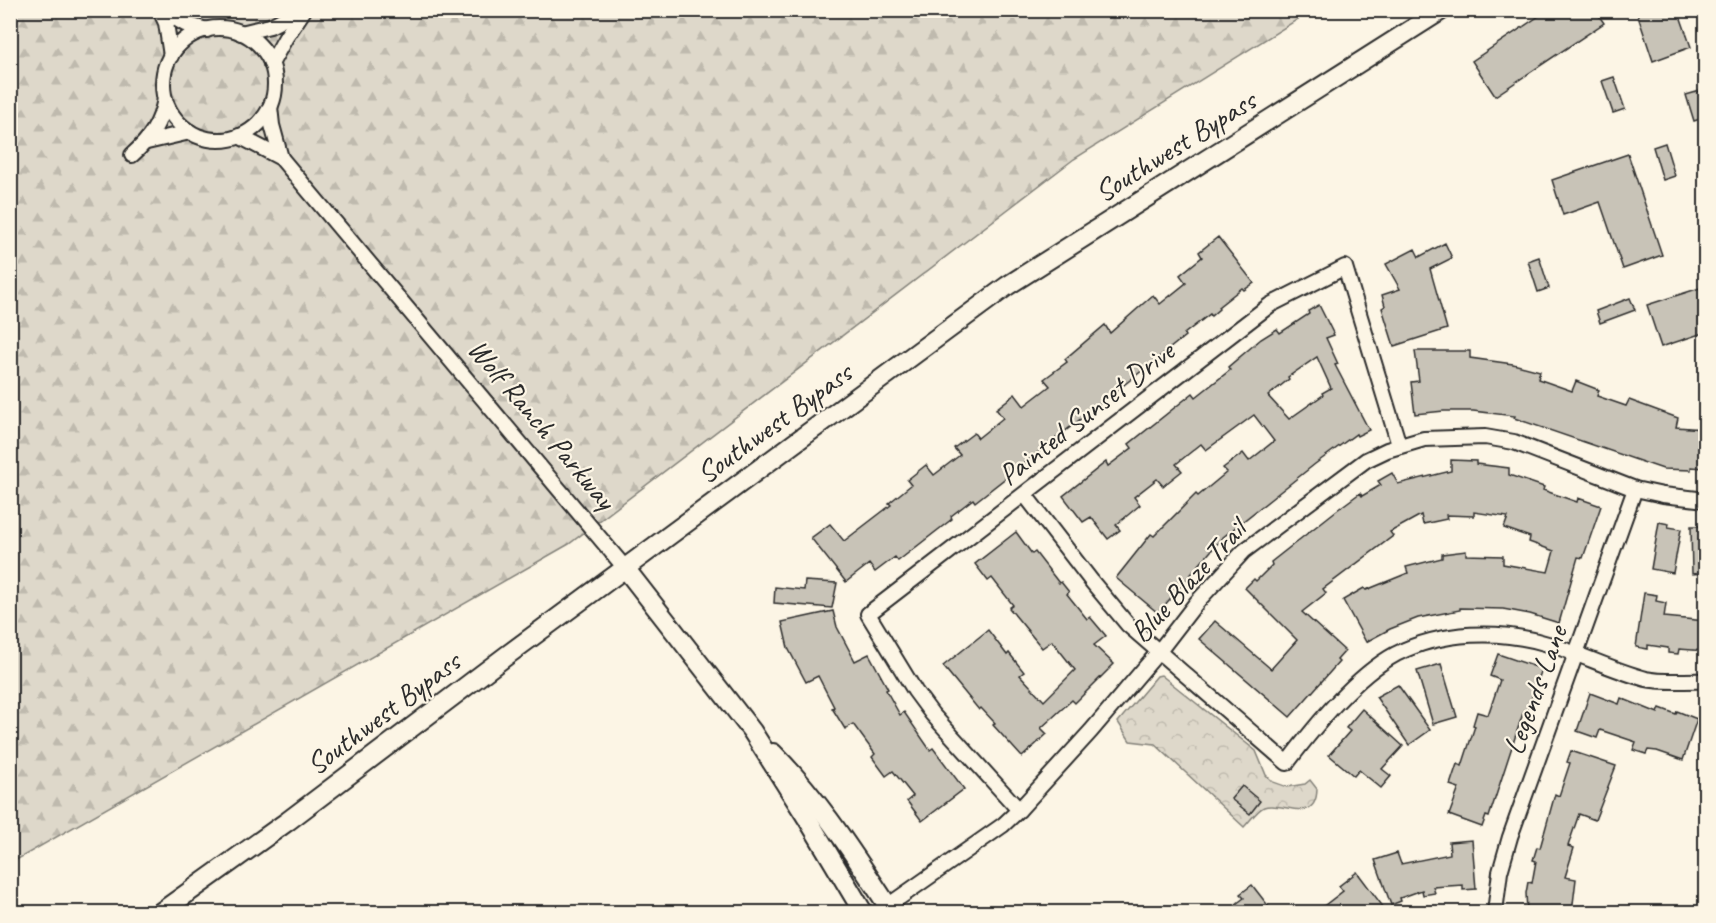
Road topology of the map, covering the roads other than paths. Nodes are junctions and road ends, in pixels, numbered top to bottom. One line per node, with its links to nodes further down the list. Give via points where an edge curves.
1 (160, 10): 4 (street); 6 (street)
2 (302, 10): 5 (street, via 270,26); 7 (street)
3 (1442, 10): 19 (street, Southwest Bypass, via 1007,286)
4 (207, 30): 5 (street, via 230,29); 6 (street, via 185,39)
5 (241, 33): 7 (street, via 256,42)
6 (171, 57): 8 (street, via 163,78)
7 (271, 64): 9 (street, via 274,93)
8 (165, 99): 10 (street, via 175,119); 12 (street, via 162,114)
9 (270, 107): 11 (street, via 254,129); 14 (street, Wolf Ranch Parkway)
10 (190, 132): 11 (street, via 213,140); 12 (street)
11 (239, 136): 14 (street, Wolf Ranch Parkway)
12 (147, 142): 13 (street)
13 (132, 155)
14 (281, 158): 19 (street, Wolf Ranch Parkway)
15 (1399, 445): 16 (street, Blue Blaze Trail, via 1435,438 1485,436 1514,442); 17 (street, Painted Sunset Drive, via 1345,267 1270,305); 20 (street, Blue Blaze Trail, via 1366,460 1244,551)
16 (1635, 489): 18 (street, Blue Blaze Trail); 21 (street, Legends Lane)
17 (1025, 495): 20 (street, via 1128,625); 24 (street, Painted Sunset Drive, via 868,614 932,714)
18 (1706, 500)
19 (625, 568): 23 (street, Wolf Ranch Parkway); 26 (street, Southwest Bypass)
20 (1160, 650): 21 (street, via 1287,763 1314,727 1352,688 1396,654 1425,643 1450,637 1508,635); 24 (street, Blue Blaze Trail)
21 (1577, 655): 22 (street, via 1649,680); 28 (street, Legends Lane, via 1510,837)
22 (1706, 681)
23 (752, 731): 25 (street, Wolf Ranch Parkway, via 791,771 853,853); 27 (street, Wolf Ranch Parkway)
24 (1019, 810): 25 (street, Blue Blaze Trail)
25 (886, 910)
26 (161, 912)
27 (863, 912)
28 (1495, 912)

